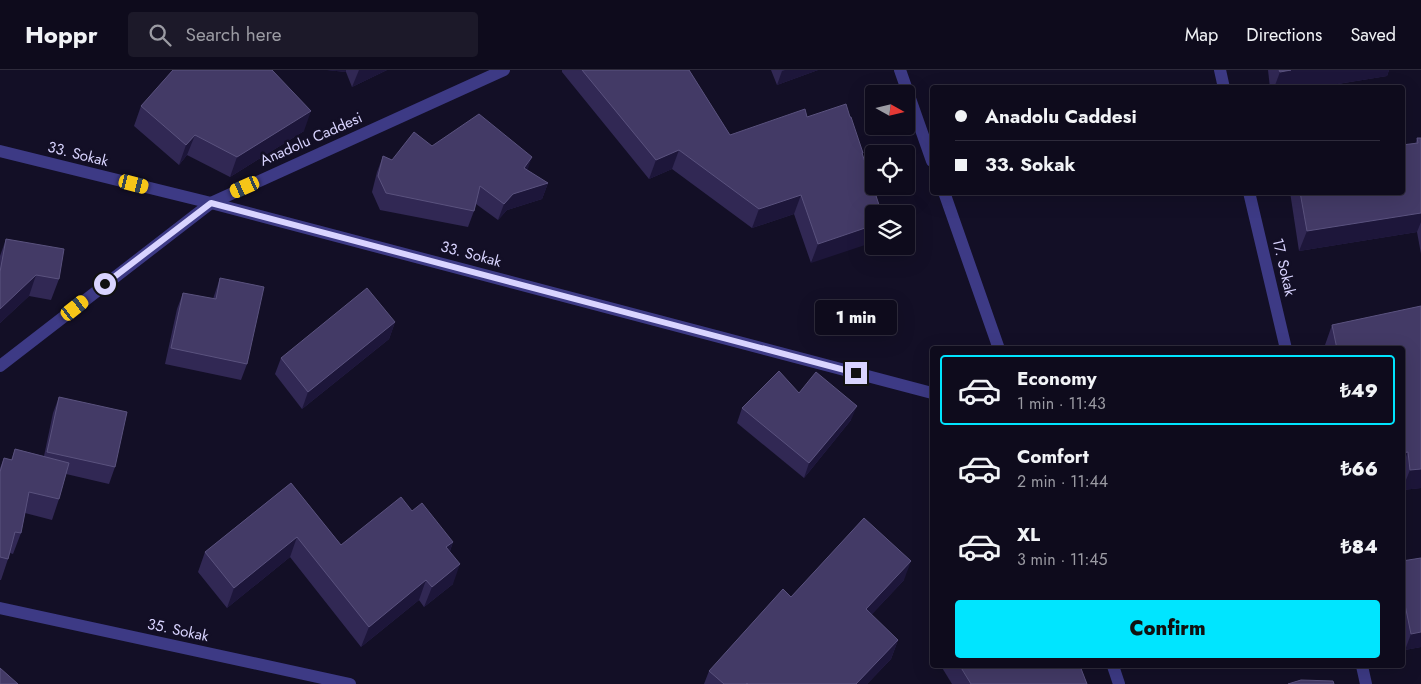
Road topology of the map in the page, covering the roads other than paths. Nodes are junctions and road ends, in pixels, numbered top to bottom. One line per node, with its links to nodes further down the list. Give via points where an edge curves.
1 (504, 70): 9 (street, Anadolu Caddesi)
2 (900, 70): 6 (street)
3 (1220, 70): 4 (street)
4 (1223, 85)
5 (0, 151): 9 (street, 33. Sokak)
6 (930, 155)
7 (945, 195): 10 (street)
8 (1250, 195): 11 (street, 17. Sokak)
9 (211, 203): 12 (street, Anadolu Caddesi); 13 (street, 33. Sokak)
10 (998, 346)
11 (1285, 346)
12 (0, 366)
13 (930, 392)
14 (0, 608): 17 (street, 35. Sokak)
15 (1113, 668): 18 (street)
16 (1362, 668): 19 (street)
17 (350, 684)
18 (1119, 684)
19 (1366, 684)

